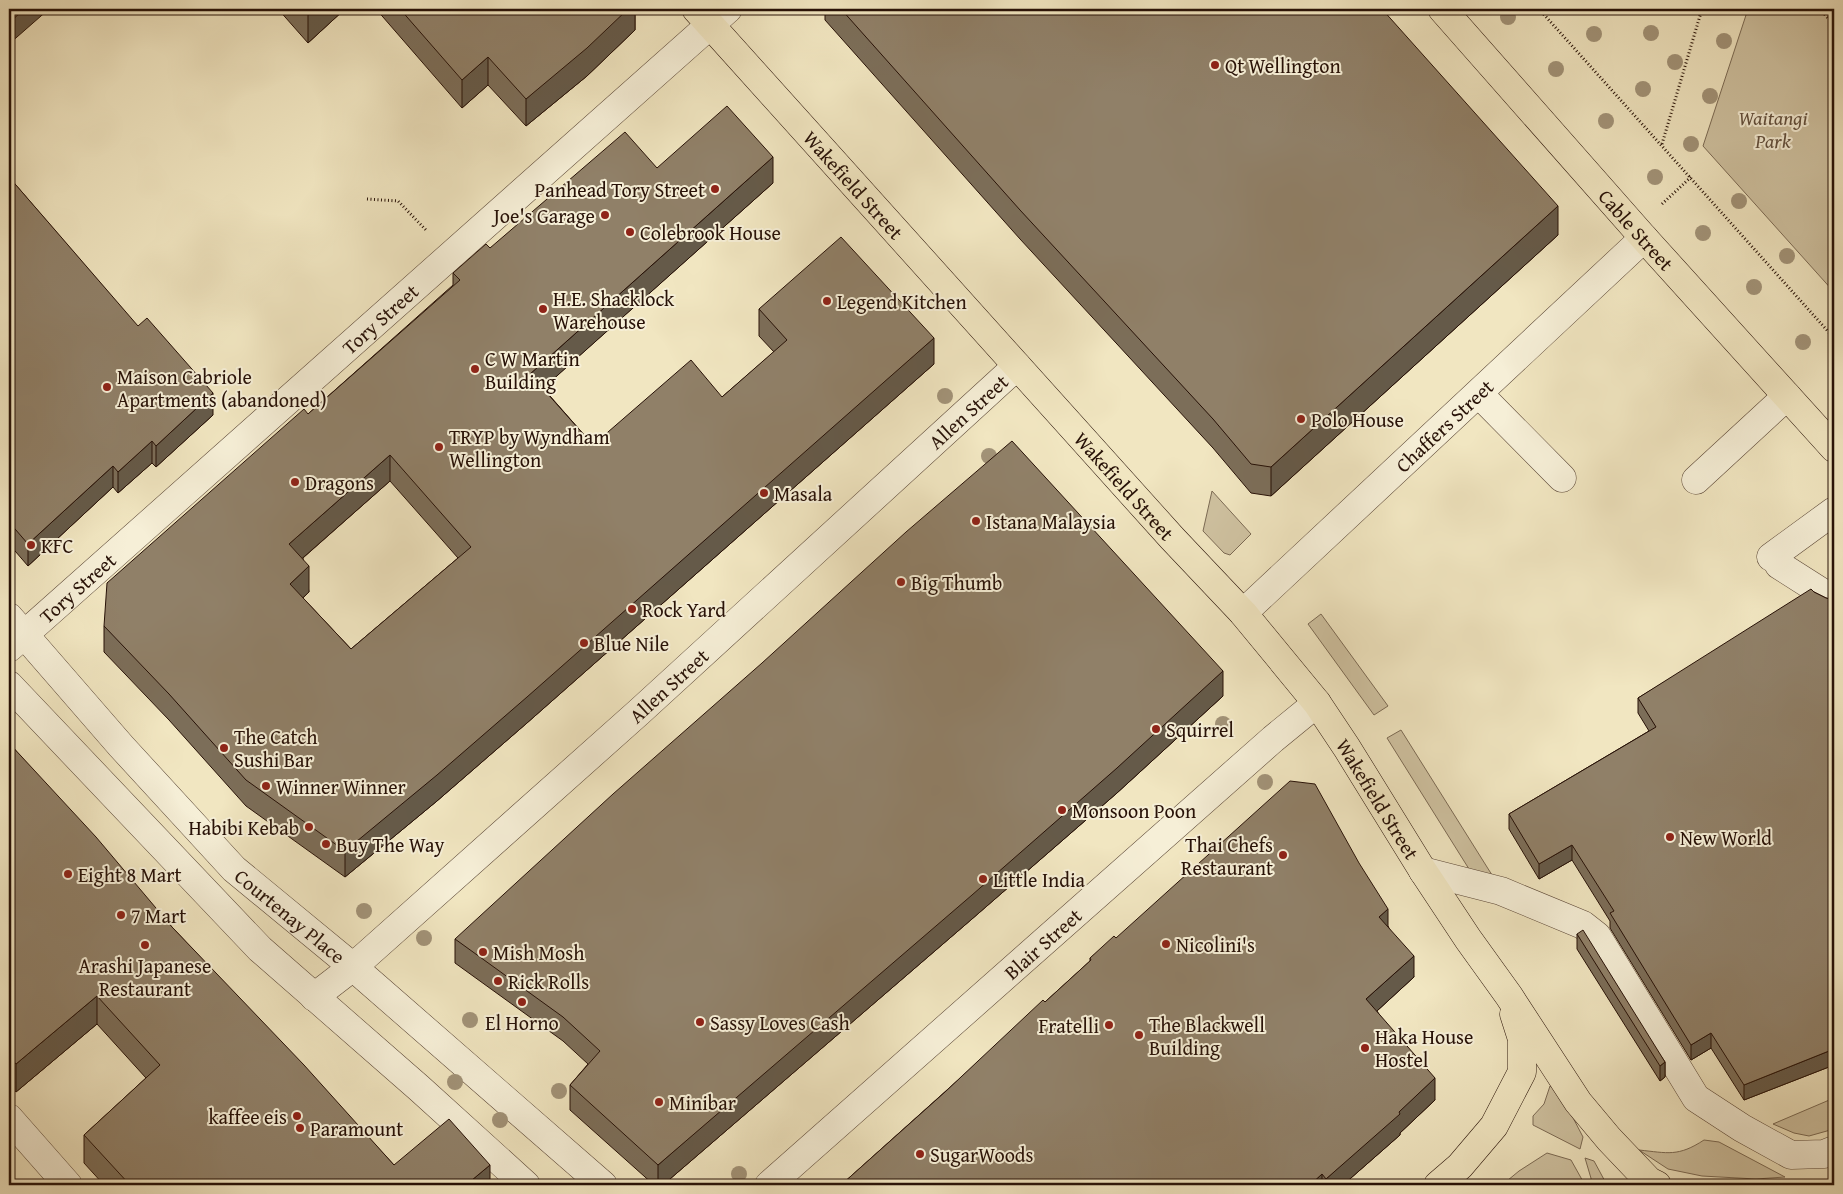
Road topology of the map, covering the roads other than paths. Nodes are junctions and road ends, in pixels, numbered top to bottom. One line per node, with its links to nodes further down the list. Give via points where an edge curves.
1 (1442, 9): 3 (main road, Cable Street)
2 (711, 14): 4 (main road, Wakefield Street); 13 (street, Tory Street)
3 (1644, 238): 5 (street, Chaffers Street); 6 (main road, Cable Street)
4 (1017, 366): 12 (main road, Wakefield Street); 17 (street, Allen Street, via 639,712)
5 (1478, 394): 8 (street); 12 (street, Chaffers Street)
6 (1787, 396): 7 (main road, Cable Street); 9 (street)
7 (1834, 448)
8 (1562, 478)
9 (1696, 480)
10 (1834, 511): 11 (street, via 1775,561)
11 (1834, 600)
12 (1243, 613): 15 (main road, Wakefield Street)
13 (14, 633): 17 (street, Courtenay Place, via 234,869)
14 (9, 685): 19 (street, Courtenay Place, via 250,939)
15 (1317, 703): 16 (main road, Wakefield Street); 25 (street, Blair Street, via 1273,738)
16 (1423, 871): 18 (main road, Wakefield Street); 21 (street, via 1500,891 1583,925 1597,936 1696,1098 1791,1155 1824,1154)
17 (353, 967): 19 (street, Allen Street); 24 (street, Courtenay Place)
18 (1508, 996): 26 (main road, via 1522,1040 1522,1072 1494,1126 1460,1166); 27 (main road, Wakefield Street, via 1578,1102 1649,1182)
19 (314, 997): 23 (street, Courtenay Place)
20 (9, 1118): 22 (street)
21 (1834, 1150)
22 (68, 1185)
23 (526, 1185)
24 (603, 1185)
25 (769, 1185)
26 (1438, 1185)
27 (1657, 1185)

